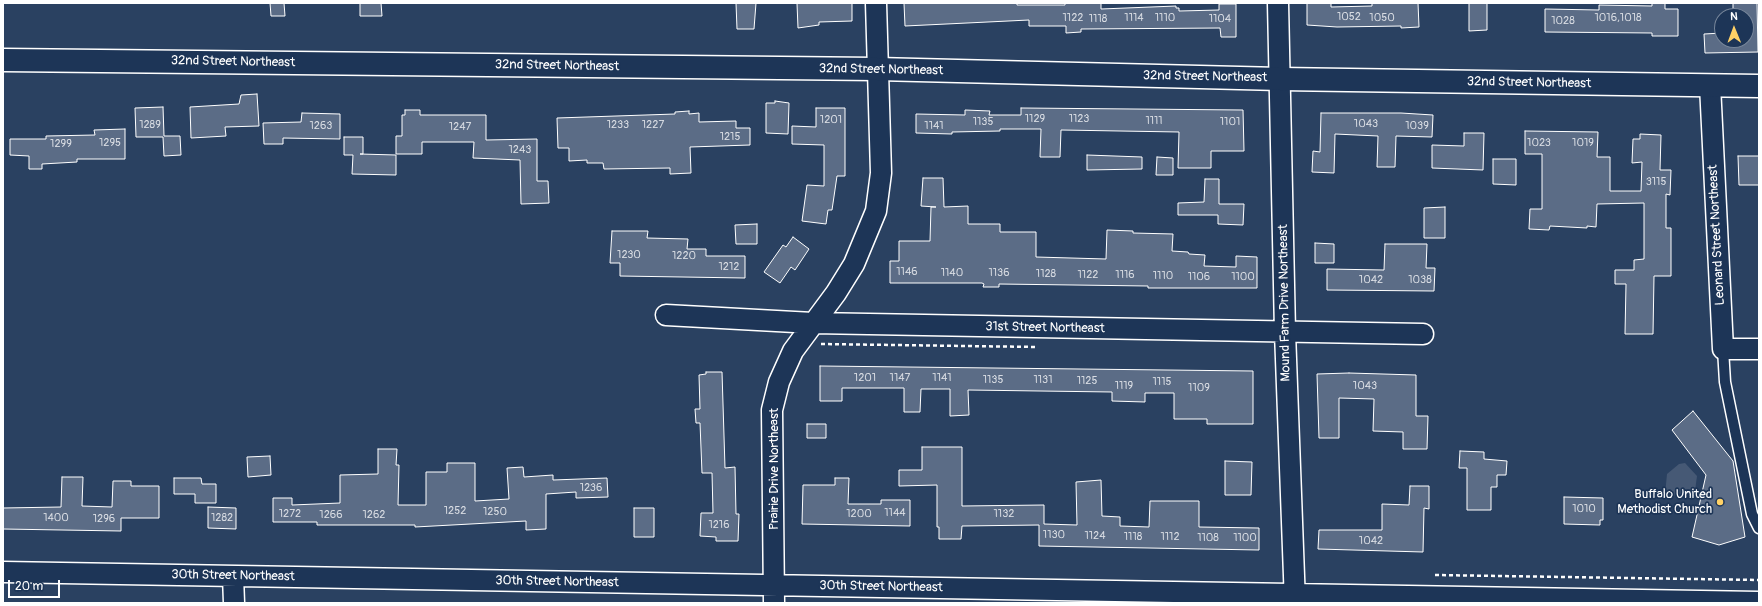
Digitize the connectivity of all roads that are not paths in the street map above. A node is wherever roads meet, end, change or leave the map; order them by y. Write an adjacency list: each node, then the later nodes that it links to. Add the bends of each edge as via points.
1 (876, 3): 4 (street, Prairie Drive Northeast)
2 (1278, 3): 5 (street, Mound Farm Drive Northeast)
3 (3, 60): 4 (main road, 32nd Street Northeast)
4 (877, 69): 5 (main road, 32nd Street Northeast); 9 (street, Prairie Drive Northeast, via 881,172 876,211 854,264 836,294)
5 (1280, 79): 6 (main road, 32nd Street Northeast); 10 (street, Mound Farm Drive Northeast)
6 (1710, 85): 7 (main road, 32nd Street Northeast); 12 (street, Leonard Street Northeast)
7 (1759, 86)
8 (666, 315): 9 (street, 31st Street Northeast)
9 (813, 323): 10 (street, 31st Street Northeast); 17 (street, Prairie Drive Northeast, via 793,351 779,382 772,410)
10 (1285, 332): 11 (street, 31st Street Northeast); 18 (street, Mound Farm Drive Northeast)
11 (1423, 334)
12 (1723, 349): 13 (street); 14 (lane, via 1725,382 1752,514)
13 (1759, 349)
14 (1759, 528)
15 (3, 572): 16 (street, 30th Street Northeast)
16 (233, 576): 17 (street, 30th Street Northeast); 20 (street)
17 (775, 594): 18 (street, 30th Street Northeast)
18 (1294, 599): 19 (street, 30th Street Northeast)
19 (1759, 602)
20 (234, 603)

